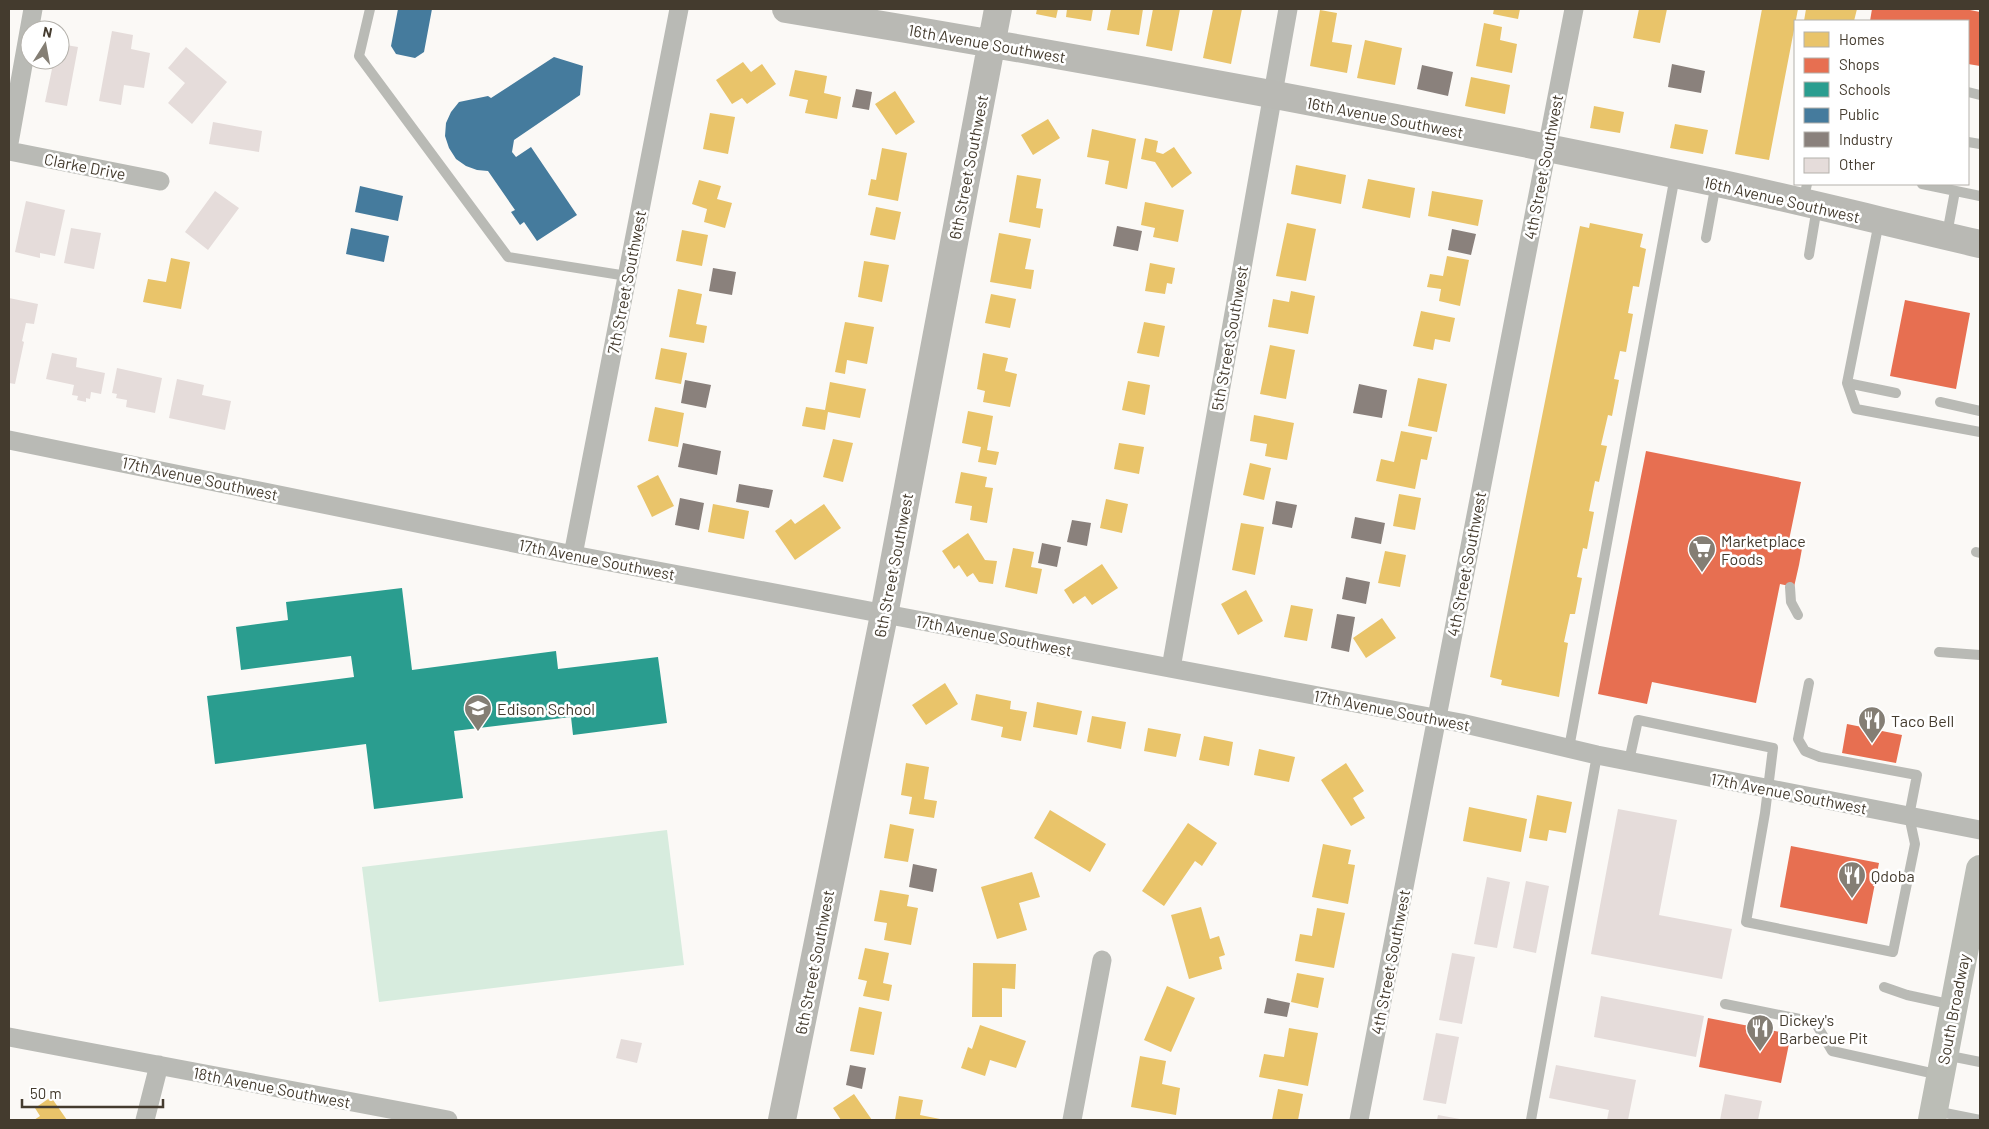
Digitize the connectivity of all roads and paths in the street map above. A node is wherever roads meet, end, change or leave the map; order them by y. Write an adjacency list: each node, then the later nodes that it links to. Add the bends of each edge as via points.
1 (33, 9): 11 (street)
2 (370, 9): 26 (lane, via 359,56 508,257)
3 (679, 9): 26 (street, 7th Street Southwest)
4 (786, 9): 8 (street, 16th Avenue Southwest)
5 (998, 9): 9 (street, 6th Street Southwest)
6 (1288, 9): 10 (street, 5th Street Southwest)
7 (1574, 9): 12 (street, 4th Street Southwest)
8 (841, 13): 9 (street, 16th Avenue Southwest)
9 (992, 42): 10 (street, 16th Avenue Southwest); 35 (street, 6th Street Southwest)
10 (1272, 95): 12 (street, 16th Avenue Southwest); 39 (street, 5th Street Southwest)
11 (9, 143)
12 (1547, 149): 14 (street, 16th Avenue Southwest); 41 (street, 4th Street Southwest)
13 (9, 152): 15 (street, Clarke Drive)
14 (1675, 175): 16 (street, 16th Avenue Southwest); 42 (lane)
15 (160, 181)
16 (1716, 183): 20 (street, 16th Avenue Southwest); 23 (lane)
17 (1927, 185): 18 (lane)
18 (1955, 191): 19 (lane); 22 (lane)
19 (1980, 196)
20 (1809, 198): 21 (street, 16th Avenue Southwest); 25 (lane)
21 (1879, 221): 22 (street, 16th Avenue Southwest); 27 (lane)
22 (1947, 236): 24 (street, 16th Avenue Southwest)
23 (1706, 238)
24 (1980, 244)
25 (1810, 255)
26 (627, 276): 33 (street, 7th Street Southwest)
27 (1848, 383): 28 (lane); 31 (lane, via 1856,409)
28 (1896, 393)
29 (1957, 406): 29 (lane, via 1940,402); 30 (lane)
30 (1980, 410)
31 (1980, 432)
32 (9, 440): 33 (street, 17th Avenue Southwest)
33 (573, 555): 35 (street, 17th Avenue Southwest)
34 (1790, 587): 36 (lane, via 1791,602)
35 (884, 615): 39 (street, 17th Avenue Southwest); 60 (street, 6th Street Southwest)
36 (1798, 615)
37 (1939, 652): 38 (lane)
38 (1980, 655)
39 (1171, 668): 41 (street, 17th Avenue Southwest)
40 (1809, 683): 46 (lane, via 1798,739 1805,751 1820,757 1917,776)
41 (1436, 718): 42 (street, 17th Avenue Southwest); 62 (street, 4th Street Southwest)
42 (1568, 748): 43 (street, 17th Avenue Southwest)
43 (1597, 755): 44 (street, 17th Avenue Southwest); 63 (lane)
44 (1629, 761): 45 (street, 17th Avenue Southwest); 45 (lane, via 1638,720 1648,722 1773,748)
45 (1768, 789): 46 (street, 17th Avenue Southwest); 46 (lane, via 1746,922 1893,952 1915,844)
46 (1909, 816): 47 (street, 17th Avenue Southwest)
47 (1980, 830)
48 (1980, 869): 52 (main road, South Broadway)
49 (1102, 960): 61 (street)
50 (1884, 987): 52 (lane)
51 (1725, 1004): 56 (lane, via 1815,1022 1832,1051)
52 (1954, 1005): 56 (main road, South Broadway)
53 (9, 1036): 55 (street, 18th Avenue Southwest)
54 (1980, 1062): 56 (lane)
55 (158, 1065): 58 (street); 59 (street, 18th Avenue Southwest)
56 (1942, 1065): 57 (main road, South Broadway)
57 (1933, 1115): 64 (lane)
58 (145, 1120)
59 (448, 1120)
60 (782, 1120)
61 (1072, 1120)
62 (1359, 1120)
63 (1531, 1120)
64 (1980, 1120)

